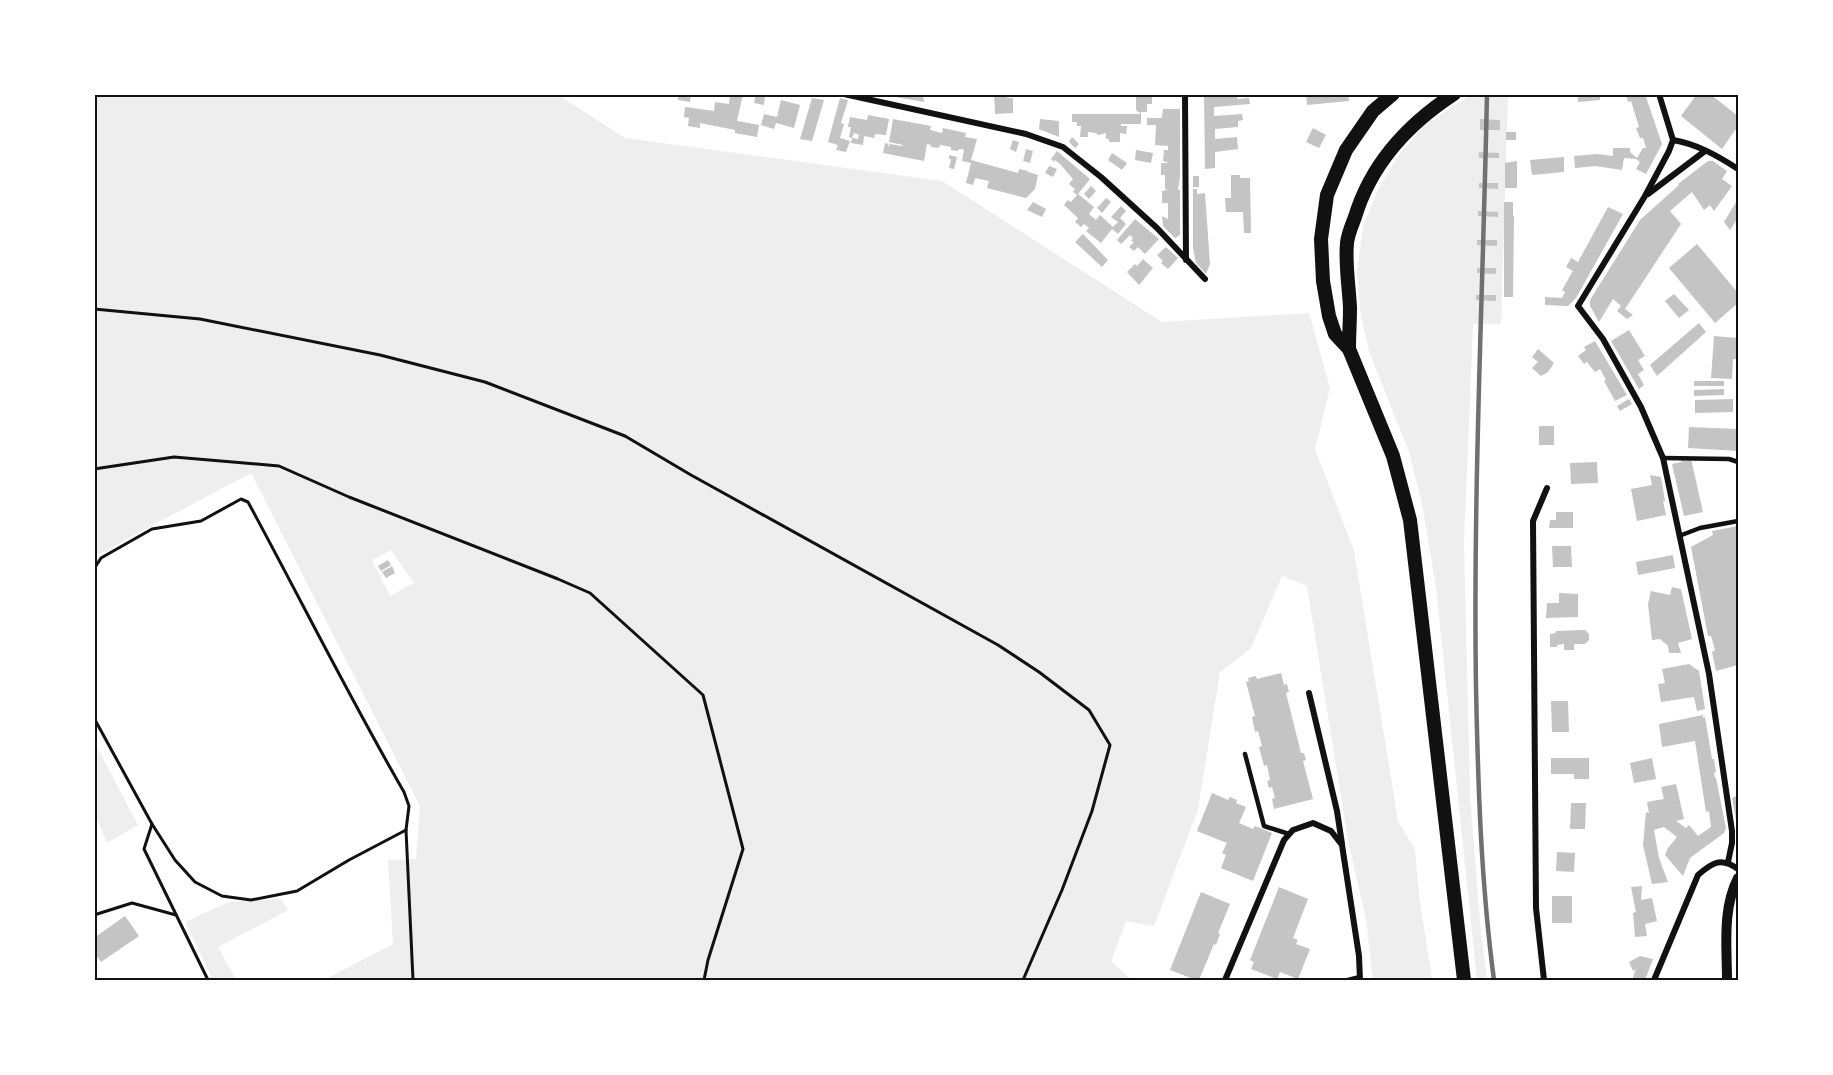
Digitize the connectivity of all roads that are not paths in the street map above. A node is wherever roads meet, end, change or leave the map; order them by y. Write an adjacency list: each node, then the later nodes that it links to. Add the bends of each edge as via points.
1 (844, 94): 10 (street, via 1026,134 1063,147 1157,228)
2 (1185, 94): 10 (street)
3 (1394, 94): 12 (main road, via 1373,111 1346,150 1327,195 1321,238 1323,281 1335,334)
4 (1454, 94): 12 (main road, via 1432,108 1386,155 1358,207 1347,242)
5 (1659, 94): 6 (street)
6 (1673, 140): 7 (street); 9 (street)
7 (1705, 150): 8 (street); 9 (street)
8 (1738, 169)
9 (1645, 196): 13 (street, via 1578,306 1603,339 1641,407)
10 (1186, 261): 11 (street)
11 (1204, 279)
12 (1349, 349): 28 (main road, via 1393,456 1410,520)
13 (1663, 458): 14 (lane); 17 (street)
14 (1738, 462)
15 (1547, 488): 29 (street, via 1533,521 1536,908)
16 (1738, 521): 17 (lane)
17 (1679, 536): 22 (street, via 1708,674 1731,831)
18 (1309, 693): 21 (street)
19 (1245, 754): 20 (lane, via 1264,826)
20 (1289, 834): 21 (street, via 1300,826 1313,824 1331,831); 26 (street)
21 (1342, 844): 25 (street)
22 (1728, 862): 23 (street); 30 (street, via 1716,862 1698,875)
23 (1738, 869)
24 (1738, 878): 31 (street, via 1728,912)
25 (1360, 979): 27 (lane)
26 (1225, 981)
27 (1348, 981)
28 (1464, 981)
29 (1544, 981)
30 (1654, 981)
31 (1727, 981)

